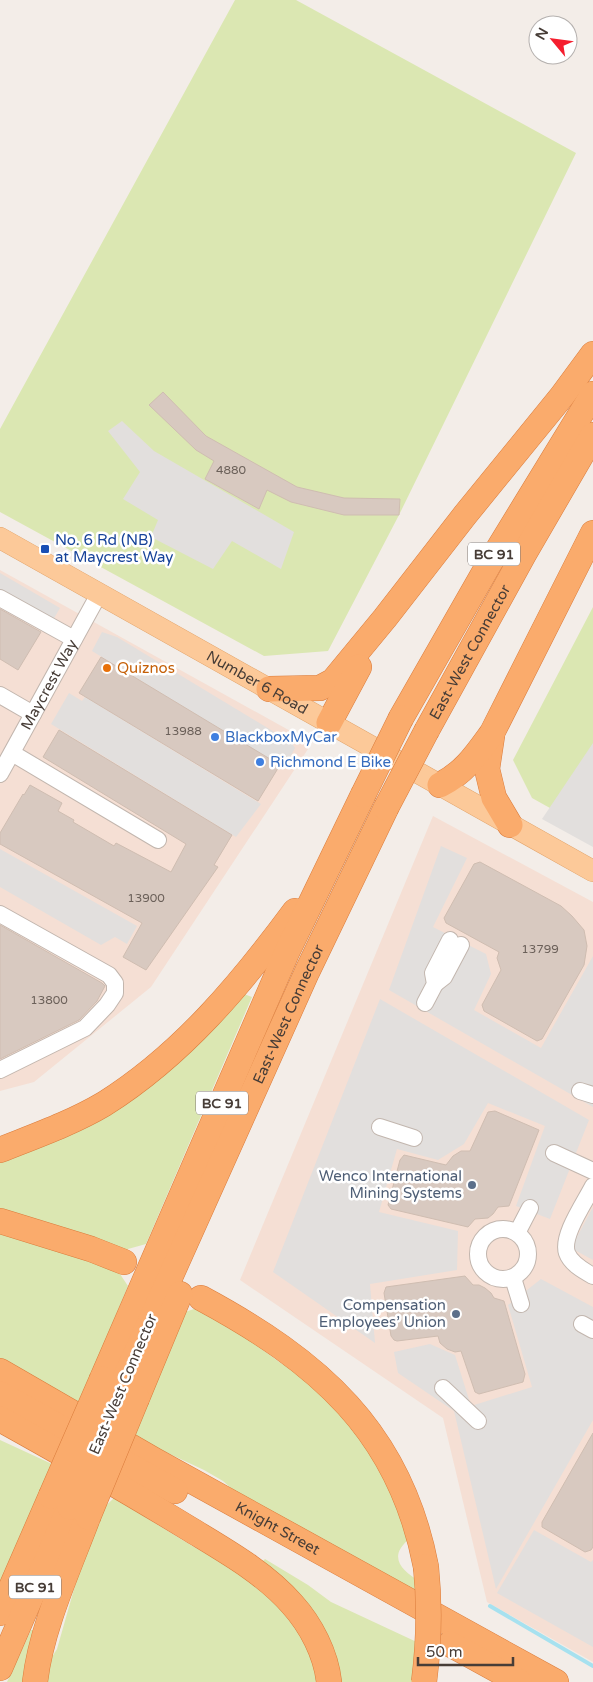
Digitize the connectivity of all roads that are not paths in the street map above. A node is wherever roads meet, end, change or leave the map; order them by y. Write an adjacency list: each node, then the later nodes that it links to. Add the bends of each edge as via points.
1 (593, 354): 8 (highway)
2 (593, 394): 19 (highway, East-West Connector / BC 91, bridge, via 489,564 401,718)
3 (593, 435): 42 (highway, East-West Connector / BC 91, bridge, via 426,730 386,808 307,972 269,1084)
4 (593, 533): 14 (highway)
5 (0, 538): 6 (main road, Number 6 Road)
6 (100, 594): 9 (street, Maycrest Way); 10 (main road, Number 6 Road)
7 (0, 598): 9 (street)
8 (385, 618): 10 (highway, via 333,681 320,688); 13 (highway)
9 (74, 639): 12 (street, Maycrest Way)
10 (269, 689): 13 (main road, Number 6 Road)
11 (0, 695): 12 (street)
12 (33, 714): 15 (street, Maycrest Way)
13 (329, 723): 17 (main road, Number 6 Road)
14 (492, 734): 17 (highway, via 472,761 455,777); 18 (highway, via 487,769 494,798)
15 (12, 753): 16 (street, Maycrest Way); 20 (street)
16 (0, 774)
17 (440, 785): 18 (main road, Number 6 Road)
18 (510, 825): 21 (main road, Number 6 Road)
19 (346, 828): 28 (highway, via 304,899 262,956 208,1018 158,1065 103,1104); 42 (highway, East-West Connector / BC 91, via 287,952)
20 (158, 840)
21 (593, 871)
22 (0, 914): 25 (street, via 109,975 115,983 115,993 85,1028)
23 (456, 942): 24 (street, via 433,973 435,984)
24 (425, 1003)
25 (0, 1070)
26 (380, 1126): 27 (street)
27 (414, 1138)
28 (0, 1150)
29 (554, 1153): 30 (street)
30 (593, 1171)
31 (593, 1186): 36 (street, via 566,1236 567,1253 579,1268)
32 (530, 1208): 34 (street)
33 (0, 1221): 35 (highway)
34 (516, 1233): 37 (street, via 527,1245 528,1260 519,1274); 37 (street, via 509,1229 492,1231 485,1236 478,1252 478,1261 488,1275 496,1279)
35 (124, 1262)
36 (593, 1276)
37 (512, 1278): 39 (street)
38 (201, 1298): 51 (highway, bridge, via 239,1319 320,1377 365,1425 384,1453 418,1530 426,1567 429,1601)
39 (521, 1304)
40 (0, 1371): 53 (highway, Knight Street)
41 (443, 1388): 45 (street)
42 (120, 1389): 46 (highway, bridge); 46 (highway, East-West Connector / BC 91, bridge)
43 (0, 1394): 52 (highway, Knight Street)
44 (0, 1419): 50 (highway, via 156,1508 264,1578 292,1604 313,1633)
45 (478, 1420)
46 (70, 1506): 47 (highway, East-West Connector / BC 91); 48 (highway, East-West Connector / BC 91); 49 (highway, via 51,1618)
47 (0, 1613)
48 (0, 1668)
49 (35, 1682)
50 (329, 1682)
51 (424, 1682)
52 (519, 1682)
53 (556, 1682)

